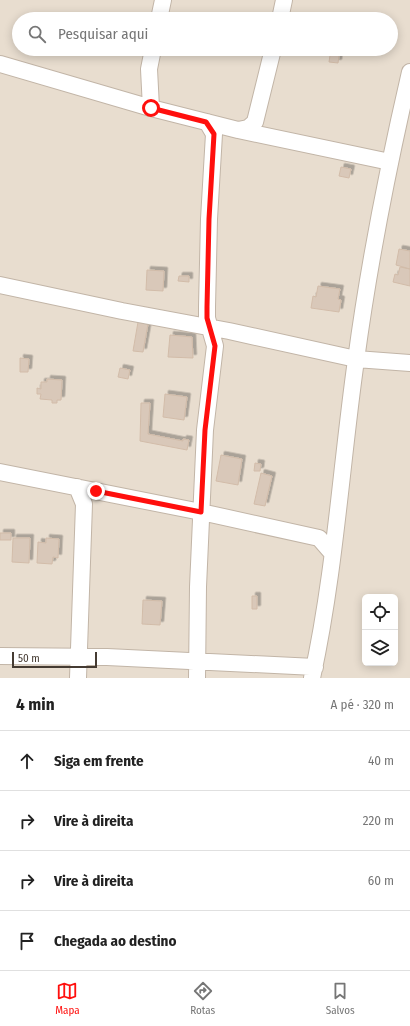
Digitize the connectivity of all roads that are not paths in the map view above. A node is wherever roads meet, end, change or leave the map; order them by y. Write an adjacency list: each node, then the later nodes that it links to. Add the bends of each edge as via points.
1 (163, 0): 3 (street)
2 (284, 0): 4 (street)
3 (160, 12)
4 (281, 12)
5 (152, 56): 9 (street, via 149,69)
6 (271, 56): 10 (street, via 255,122 248,128)
7 (0, 64): 9 (street)
8 (410, 72): 11 (street)
9 (151, 108): 10 (street)
10 (220, 128): 11 (street); 13 (street, via 209,219 207,307)
11 (390, 162): 16 (street)
12 (0, 285): 13 (street)
13 (210, 328): 14 (street); 15 (street)
14 (229, 331): 15 (street); 16 (street)
15 (215, 346): 22 (street, via 205,430)
16 (356, 359): 17 (street); 23 (street)
17 (410, 363)
18 (0, 472): 19 (street)
19 (77, 487): 20 (street); 21 (street)
20 (96, 491): 21 (street); 22 (street)
21 (84, 504): 27 (street)
22 (201, 512): 24 (street); 28 (street)
23 (335, 525): 24 (street); 25 (street)
24 (319, 538): 25 (street)
25 (332, 553): 29 (street, via 325,618)
26 (0, 656): 27 (street)
27 (78, 658): 28 (street); 30 (street)
28 (197, 660): 29 (street); 31 (street)
29 (313, 673)
30 (78, 678)
31 (197, 678)

